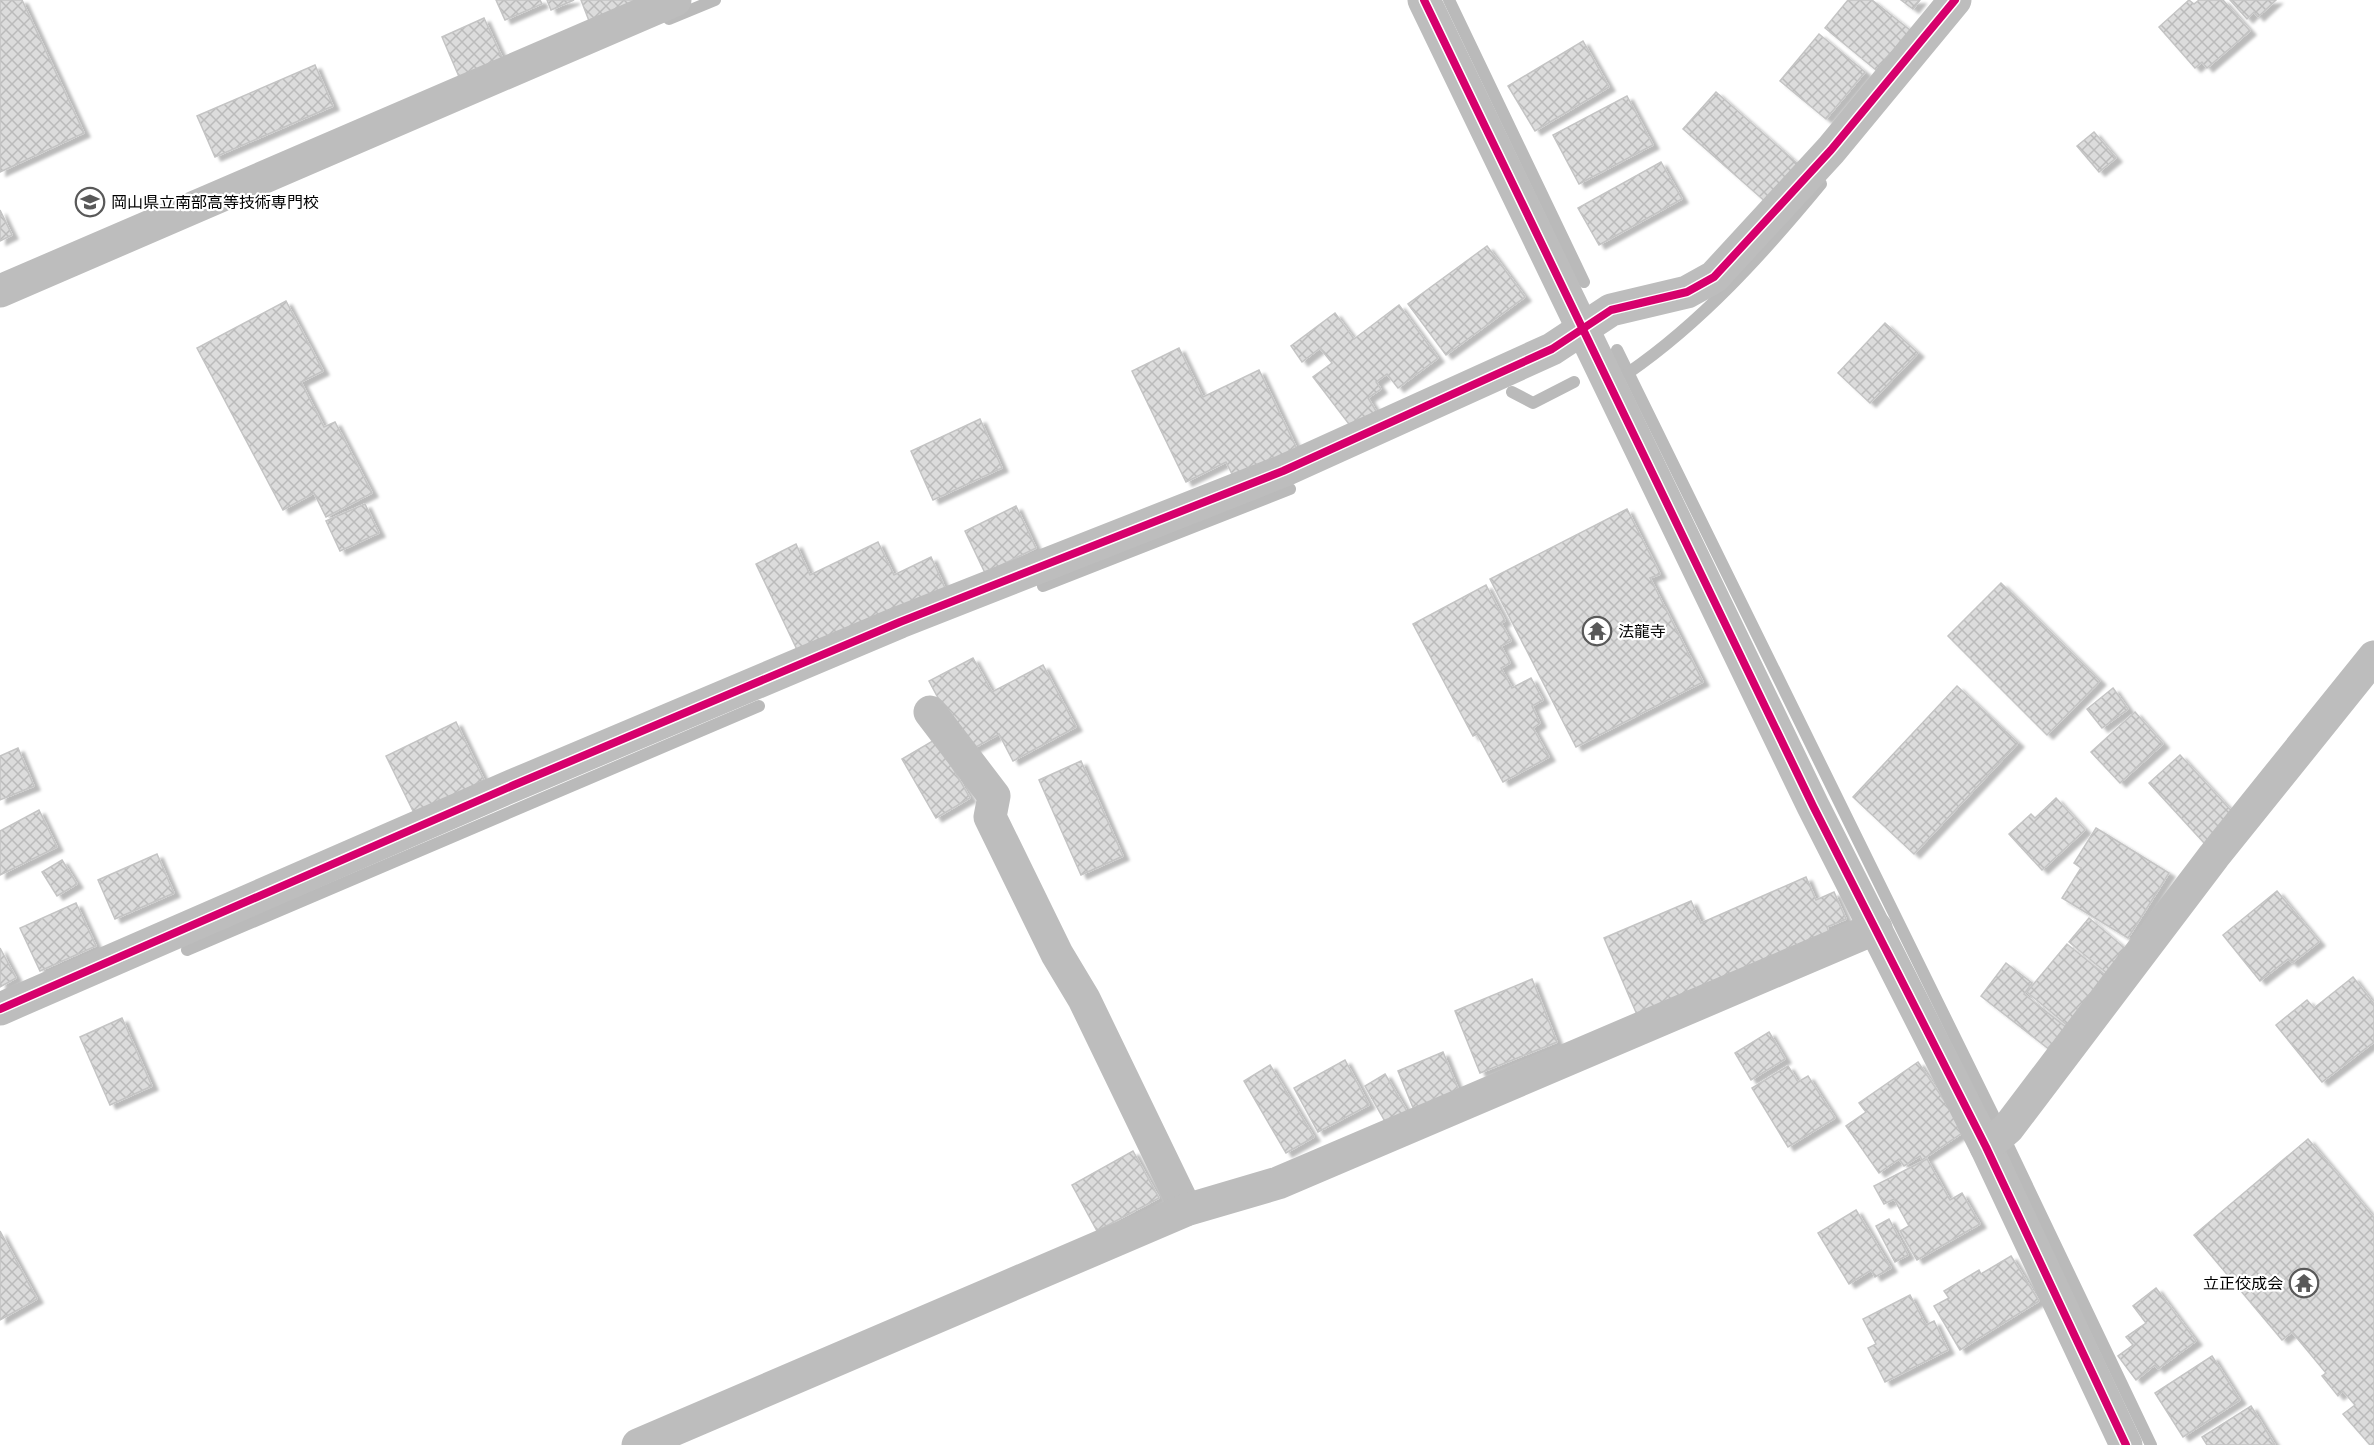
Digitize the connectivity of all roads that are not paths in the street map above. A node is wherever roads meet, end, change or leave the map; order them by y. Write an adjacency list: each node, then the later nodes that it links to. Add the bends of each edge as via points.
1 (675, 0): 4 (street)
2 (1424, 0): 5 (street)
3 (1955, 0): 5 (street, via 1831,150 1714,277 1687,292 1611,310)
4 (0, 291)
5 (1583, 327): 8 (street, via 1813,806); 9 (street, via 1552,349 1283,471 878,632 514,785)
6 (2374, 657): 10 (street, via 2214,856)
7 (930, 712): 11 (street, via 994,796 990,817)
8 (1876, 928): 10 (street); 11 (street, via 1278,1183)
9 (0, 1009)
10 (1996, 1139): 13 (street)
11 (1186, 1210): 12 (street)
12 (638, 1445)
13 (2126, 1445)

